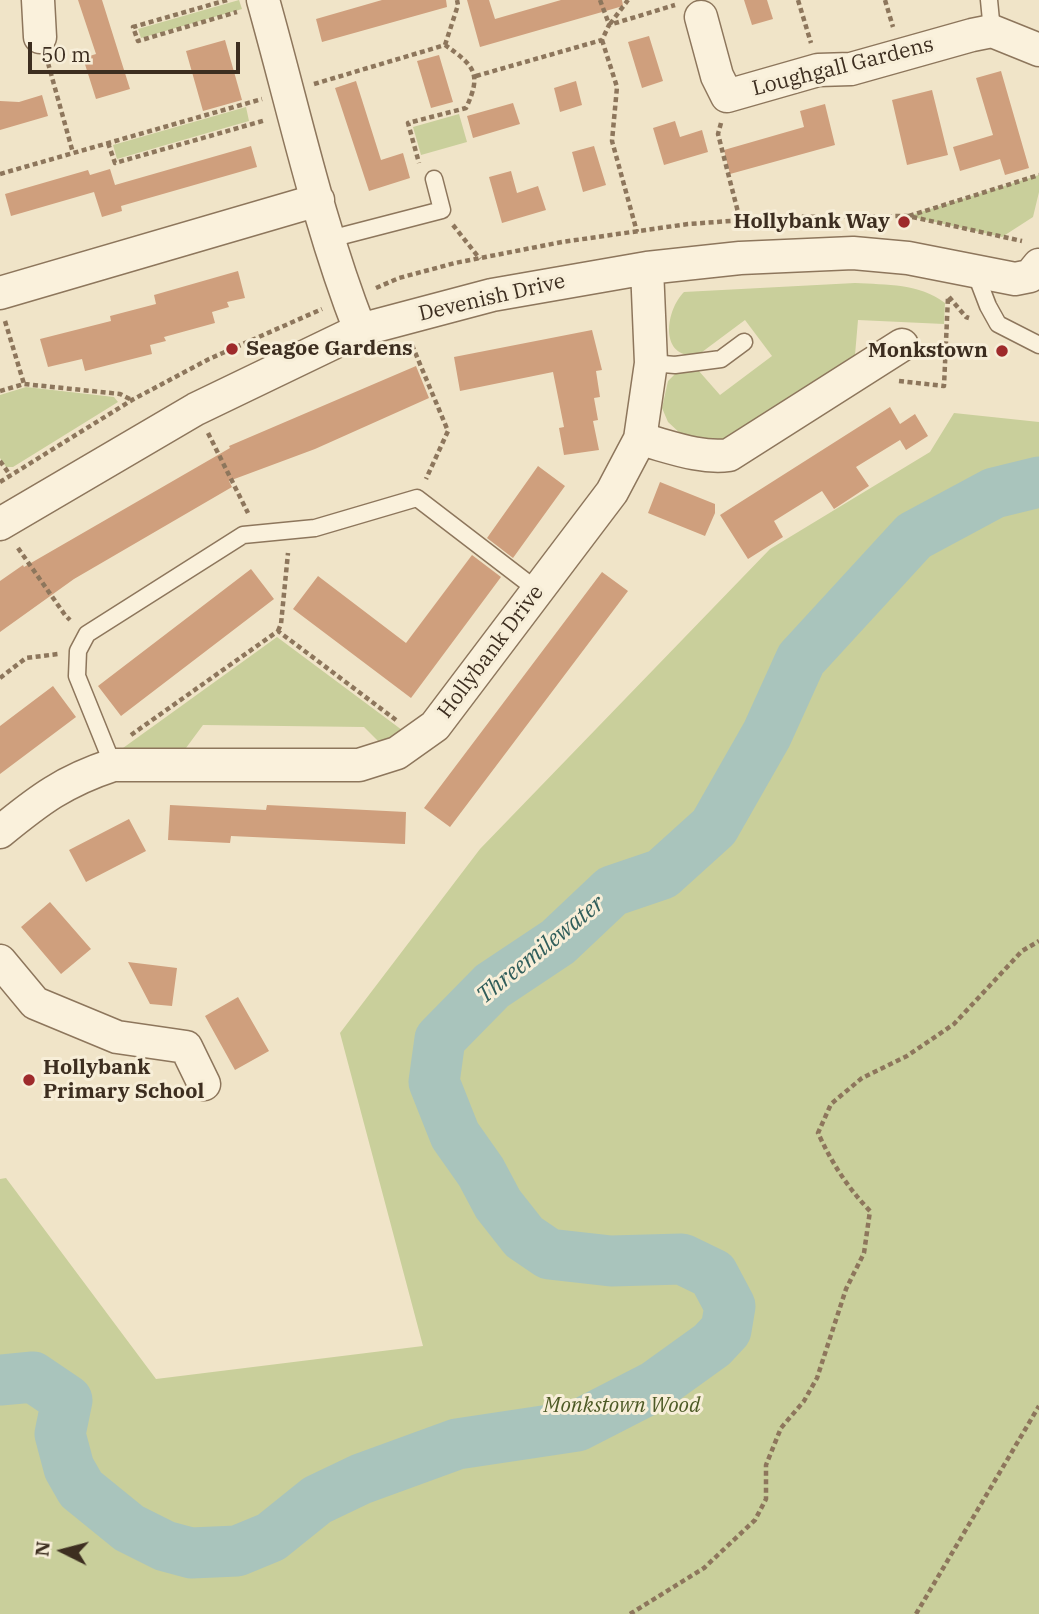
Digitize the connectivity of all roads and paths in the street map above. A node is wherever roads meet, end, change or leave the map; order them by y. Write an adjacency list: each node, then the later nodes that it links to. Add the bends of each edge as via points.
1 (38, 0): 12 (street)
2 (228, 0): 8 (path, via 133,27 138,41)
3 (457, 0): 14 (path)
4 (600, 0): 10 (path)
5 (628, 0): 10 (path)
6 (798, 0): 16 (path)
7 (989, 0): 11 (lane)
8 (264, 2): 19 (street)
9 (701, 17): 10 (path, via 675,5); 18 (street, Loughgall Gardens)
10 (609, 25): 13 (path)
11 (992, 31): 15 (street); 16 (street, Loughgall Gardens, via 851,69)
12 (40, 37): 21 (path)
13 (602, 40): 17 (path); 29 (path, via 617,86 612,141)
14 (445, 45): 17 (path, via 465,59); 19 (path)
15 (1039, 50)
16 (818, 70): 18 (street, Loughgall Gardens)
17 (476, 76): 24 (path, via 466,108 408,123 420,168)
18 (727, 96): 28 (path, via 718,134)
19 (291, 102): 20 (path); 20 (path, via 115,163); 25 (street)
20 (108, 143): 21 (path)
21 (73, 153): 22 (path)
22 (0, 174)
23 (1039, 175): 27 (path)
24 (434, 179): 26 (lane)
25 (318, 200): 30 (street); 37 (street)
26 (442, 210): 30 (lane); 31 (path)
27 (908, 216)
28 (740, 220)
29 (637, 232)
30 (330, 239): 40 (street)
31 (480, 259)
32 (647, 268): 33 (street, Devenish Drive, via 853,253 908,258); 38 (street, Devenish Drive, via 492,295); 44 (street, Hollybank Drive)
33 (975, 272): 34 (street, Devenish Drive, via 1015,279); 39 (lane)
34 (1036, 274)
35 (937, 292): 36 (path)
36 (948, 296): 39 (path, via 966,317); 45 (path, via 944,386)
37 (2, 304): 46 (path)
38 (401, 319): 40 (street, Devenish Drive); 53 (path, via 448,431)
39 (998, 324): 43 (lane)
40 (360, 330): 49 (street, Devenish Drive)
41 (744, 342): 44 (lane, via 721,359)
42 (902, 345): 50 (street, via 729,455 696,454)
43 (1039, 345)
44 (651, 363): 50 (street, Hollybank Drive)
45 (887, 380)
46 (24, 384): 47 (path); 48 (path, via 120,394)
47 (0, 391)
48 (132, 400)
49 (196, 409): 54 (street, Devenish Drive); 56 (path)
50 (640, 439): 57 (street, Hollybank Drive, via 612,492)
51 (0, 461): 52 (path)
52 (10, 475)
53 (417, 498): 55 (lane); 57 (lane)
54 (0, 524): 59 (path, via 65,615)
55 (290, 532): 56 (lane); 58 (path)
56 (256, 533): 59 (lane, via 243,535)
57 (537, 590): 62 (street, Hollybank Drive, via 435,726)
58 (278, 631): 62 (path); 63 (path)
59 (87, 634): 60 (lane)
60 (78, 651): 61 (path, via 26,658); 63 (lane, via 77,676)
61 (0, 678)
62 (419, 738): 63 (street, Hollybank Drive, via 397,753 359,765)
63 (111, 758): 64 (street, Hollybank Drive, via 45,795)
64 (0, 832)
65 (1039, 940): 69 (path, via 1022,951 954,1024 907,1056 862,1078 831,1104 818,1133 833,1165 870,1211 864,1253 846,1289 817,1378 781,1428 766,1465 766,1499 755,1520 704,1568)
66 (0, 961): 67 (street, via 35,1003 117,1037 186,1047)
67 (204, 1084)
68 (1039, 1406): 70 (path)
69 (630, 1614)
70 (916, 1614)

